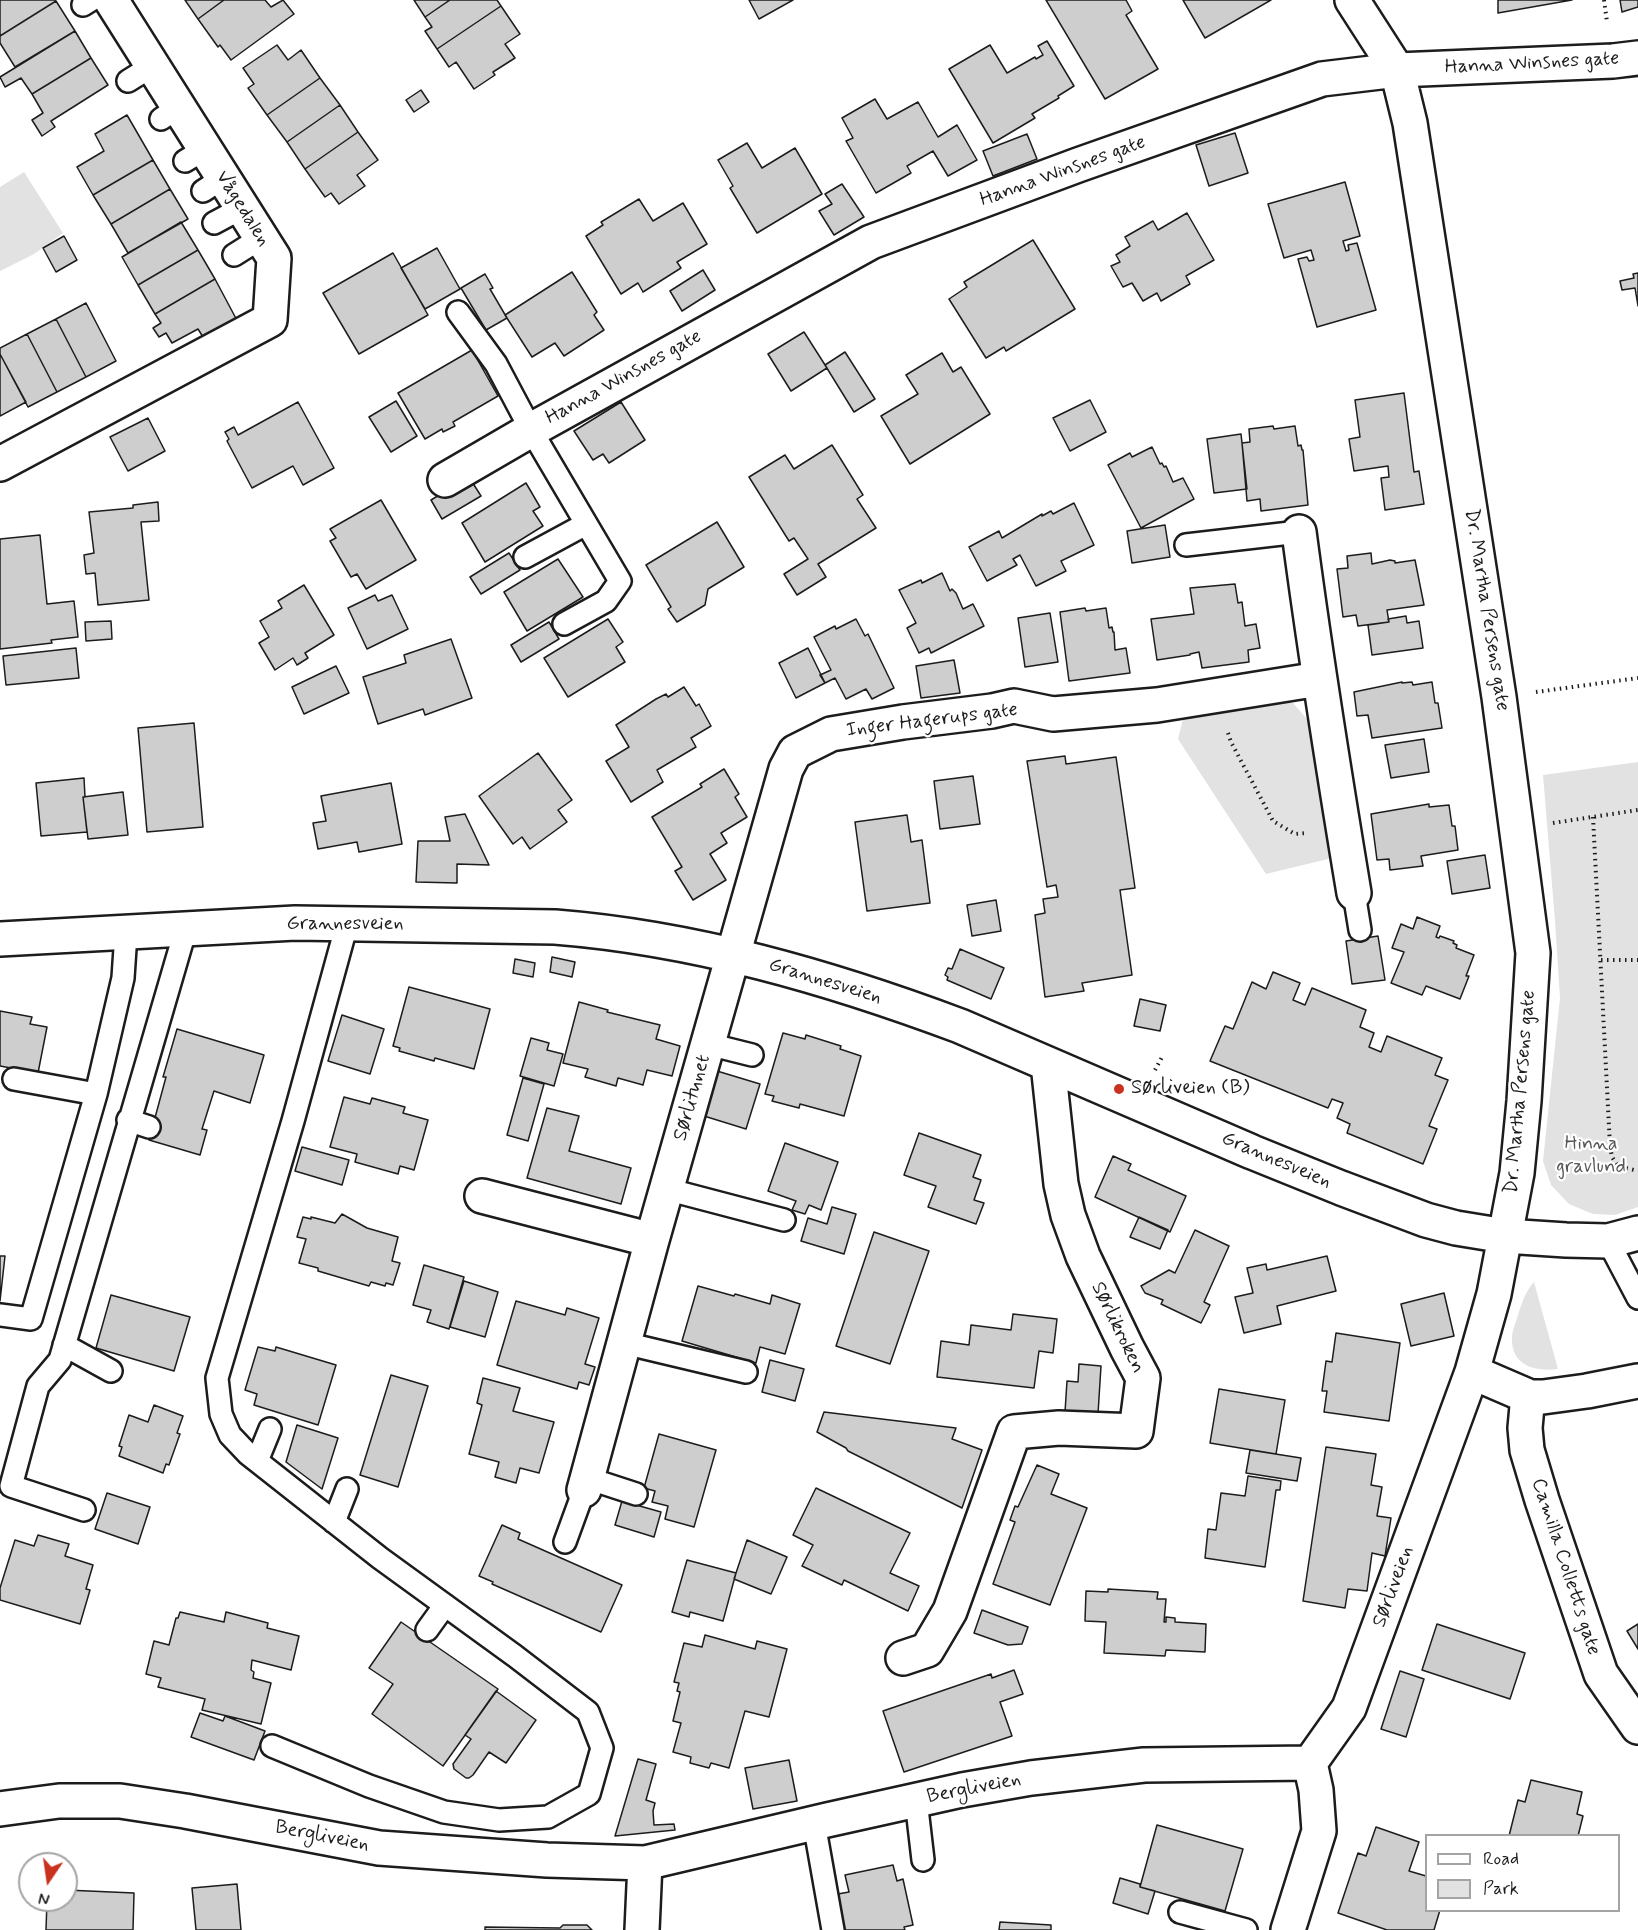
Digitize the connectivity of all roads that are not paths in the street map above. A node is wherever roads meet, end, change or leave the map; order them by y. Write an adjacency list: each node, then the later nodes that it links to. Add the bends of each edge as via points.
1 (1352, 0): 4 (street, Dr. Martha Persens gate)
2 (103, 12): 5 (street, Vågedalen, via 213,185)
3 (1638, 58): 4 (street, Hanna Winsnes gate)
4 (1397, 70): 10 (street, Hanna Winsnes gate, via 1322,79 871,242); 36 (street, Dr. Martha Persens gate, via 1410,123 1499,697 1533,953 1517,1173)
5 (242, 207): 6 (lane); 9 (street, Vågedalen, via 248,247 274,258 270,320)
6 (214, 223)
7 (458, 312): 10 (lane, Hanna Winsnes gate, via 496,364)
8 (188, 347): 9 (lane, via 170,359)
9 (165, 376): 11 (street, Vågedalen)
10 (531, 430): 12 (street, Hanna Winsnes gate); 13 (lane)
11 (0, 464)
12 (444, 480)
13 (586, 524): 16 (lane); 17 (lane, via 620,581 606,601)
14 (1299, 531): 15 (lane); 18 (street)
15 (1186, 545)
16 (525, 557)
17 (564, 624)
18 (1319, 679): 19 (street); 25 (street, Inger Hagerups gate, via 1157,705 1053,714 1014,706 831,734 795,752 786,769)
19 (1354, 893): 22 (lane)
20 (347, 924): 21 (street, Grannesveien); 25 (street, Grannesveien, via 555,927 654,939); 49 (lane, via 217,1378 221,1414 230,1435)
21 (186, 928): 23 (street, Grannesveien); 31 (lane)
22 (1360, 930)
23 (126, 933): 24 (street, Grannesveien); 30 (lane, via 123,978)
24 (0, 939)
25 (734, 955): 26 (street, Sørlitunet); 28 (street, Grannesveien, via 919,1010)
26 (708, 1044): 27 (lane); 33 (street, Sørlitunet)
27 (752, 1055)
28 (1048, 1064): 36 (street, Grannesveien, via 1252,1152 1426,1220); 58 (street, Sørlikroken, via 1068,1215 1083,1256 1143,1378 1136,1431 1059,1428 1014,1432 950,1611 927,1650)
29 (14, 1079): 30 (lane)
30 (96, 1094): 40 (lane, via 32,1319)
31 (128, 1120): 32 (lane); 42 (lane)
32 (149, 1127)
33 (666, 1190): 35 (lane); 38 (street, Sørlitunet)
34 (482, 1196): 38 (street)
35 (784, 1220)
36 (1505, 1236): 37 (street, Grannesveien); 45 (street, Sørliveien)
37 (1623, 1237): 39 (lane, Grannesveien)
38 (652, 1240): 41 (street, Sørlitunet)
39 (1638, 1298)
40 (0, 1315)
41 (624, 1343): 44 (lane); 50 (street, Sørlitunet)
42 (64, 1346): 43 (lane); 53 (lane, via 60,1360 38,1386 11,1486)
43 (111, 1371)
44 (746, 1372)
45 (1472, 1372): 47 (street); 61 (street, Sørliveien, via 1349,1708)
46 (1638, 1381): 47 (street)
47 (1530, 1397): 59 (street, Camilla Colletts gate, via 1525,1428 1527,1450 1542,1500 1601,1674)
48 (270, 1429): 49 (lane)
49 (257, 1461): 54 (lane)
50 (585, 1484): 52 (lane); 55 (lane)
51 (347, 1489): 54 (lane)
52 (636, 1494)
53 (84, 1510)
54 (334, 1522): 56 (lane)
55 (565, 1542)
56 (445, 1605): 57 (lane); 60 (lane, via 588,1712 602,1748 589,1794 549,1817 499,1820 444,1812)
57 (427, 1630)
58 (903, 1658)
59 (1638, 1727)
60 (272, 1746)
61 (1310, 1763): 62 (street, Bergliveien, via 1144,1765 1031,1778); 71 (street, via 1319,1831)
62 (916, 1800): 64 (street, Bergliveien); 65 (lane)
63 (0, 1809): 66 (street, Bergliveien, via 59,1801 120,1801 379,1848)
64 (814, 1823): 66 (street, Bergliveien); 69 (lane)
65 (923, 1860)
66 (645, 1863): 68 (street)
67 (1180, 1912): 70 (lane)
68 (642, 1930)
69 (833, 1930)
70 (1246, 1930)
71 (1288, 1930)

